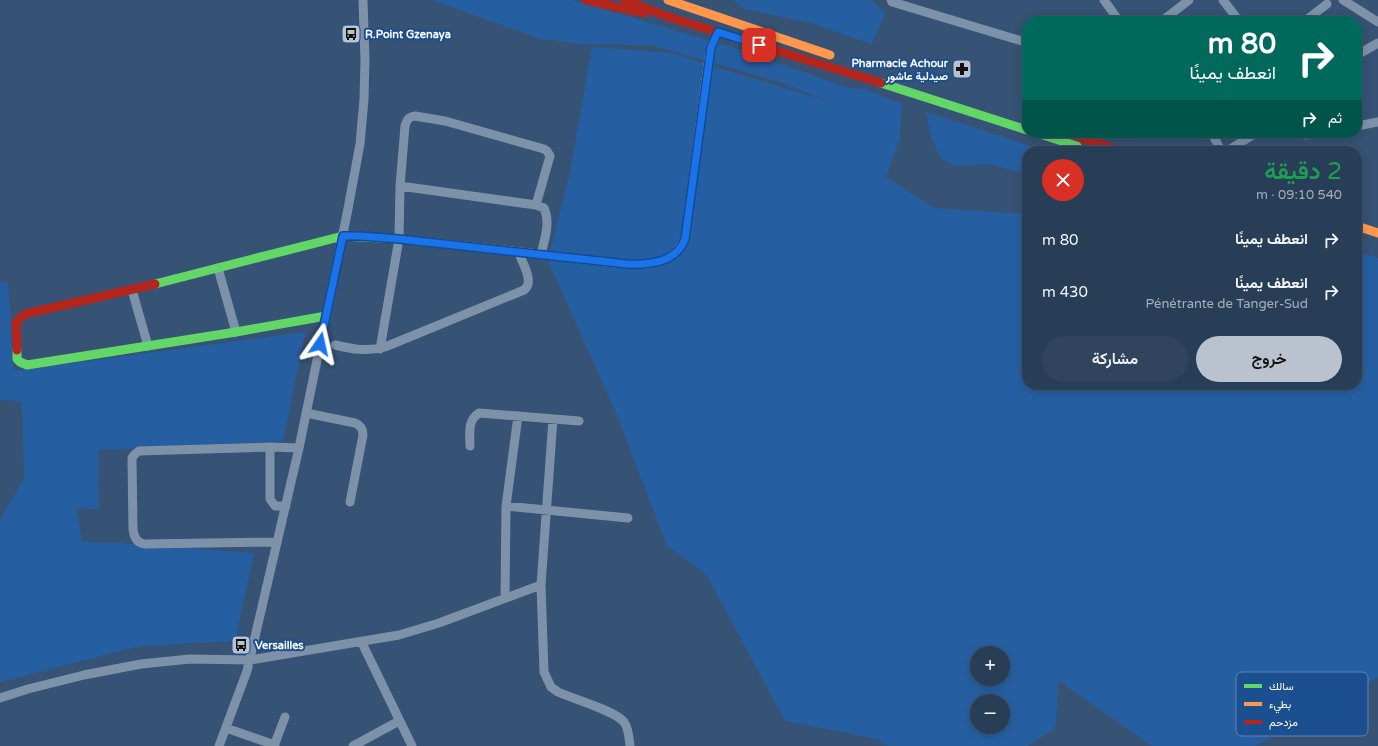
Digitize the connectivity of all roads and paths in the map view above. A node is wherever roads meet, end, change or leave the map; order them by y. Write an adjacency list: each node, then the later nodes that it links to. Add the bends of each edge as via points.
1 (363, 0): 37 (street, via 364,99 360,144)
2 (586, 0): 15 (main road)
3 (625, 0): 15 (main road)
4 (671, 0): 21 (main road)
5 (891, 0): 18 (street)
6 (1104, 0): 11 (street)
7 (1189, 0): 12 (street)
8 (1224, 0): 13 (street)
9 (1343, 0): 16 (street)
10 (1327, 4): 14 (street)
11 (1115, 16)
12 (1168, 16)
13 (1235, 16)
14 (1312, 16)
15 (669, 17): 17 (main road)
16 (1378, 22)
17 (718, 32): 26 (main road); 40 (main road, via 709,57 683,245 666,260 636,264)
18 (1022, 41)
19 (1378, 43): 20 (street)
20 (1362, 53)
21 (836, 57)
22 (998, 111): 23 (main road)
23 (1022, 118)
24 (1378, 122): 25 (street)
25 (1362, 125)
26 (1022, 128)
27 (1052, 138): 30 (main road)
28 (1081, 138): 31 (main road)
29 (1248, 138): 32 (street)
30 (1076, 146)
31 (1106, 146)
32 (1235, 146)
33 (400, 186): 34 (street); 34 (street, via 405,126 407,120 415,116 445,121 541,147 547,151 550,156); 38 (street)
34 (536, 205): 40 (street, via 544,208 548,223)
35 (1362, 228): 36 (main road)
36 (1378, 233)
37 (343, 236): 38 (main road); 41 (main road); 43 (street)
38 (399, 239): 39 (main road); 47 (street)
39 (519, 253): 40 (main road); 47 (street, via 529,279 526,288)
40 (541, 255)
41 (218, 268): 42 (main road); 44 (street)
42 (132, 290): 46 (street); 46 (main road, via 26,314 19,318 16,322 18,358 27,365)
43 (326, 316): 44 (main road); 48 (street)
44 (236, 332): 46 (main road)
45 (335, 345): 47 (street, via 360,350)
46 (148, 346)
47 (380, 349)
48 (306, 413): 54 (street); 55 (street, via 355,423 362,429)
49 (518, 416): 50 (street); 52 (street, via 478,414 473,417); 57 (street)
50 (553, 419): 51 (street); 58 (street)
51 (579, 420)
52 (470, 446)
53 (270, 447): 54 (street); 56 (street, via 270,499 275,506); 60 (street, via 139,451 132,458 133,529 136,540 144,544)
54 (299, 448): 56 (street)
55 (350, 502)
56 (286, 506): 60 (street)
57 (506, 506): 58 (street); 62 (street)
58 (546, 509): 59 (street); 61 (street)
59 (628, 518)
60 (277, 542): 64 (street)
61 (541, 585): 62 (street); 73 (street, via 544,672 551,687 613,714 623,721 628,730)
62 (505, 598): 63 (street, via 420,629)
63 (361, 641): 64 (street); 67 (street)
64 (250, 660): 65 (street, via 190,659 141,664 63,680); 68 (street)
65 (0, 698)
66 (285, 716): 69 (street)
67 (399, 722): 71 (street); 72 (street)
68 (226, 728): 69 (street); 70 (street)
69 (274, 745)
70 (219, 746)
71 (353, 746)
72 (412, 746)
73 (630, 746)

